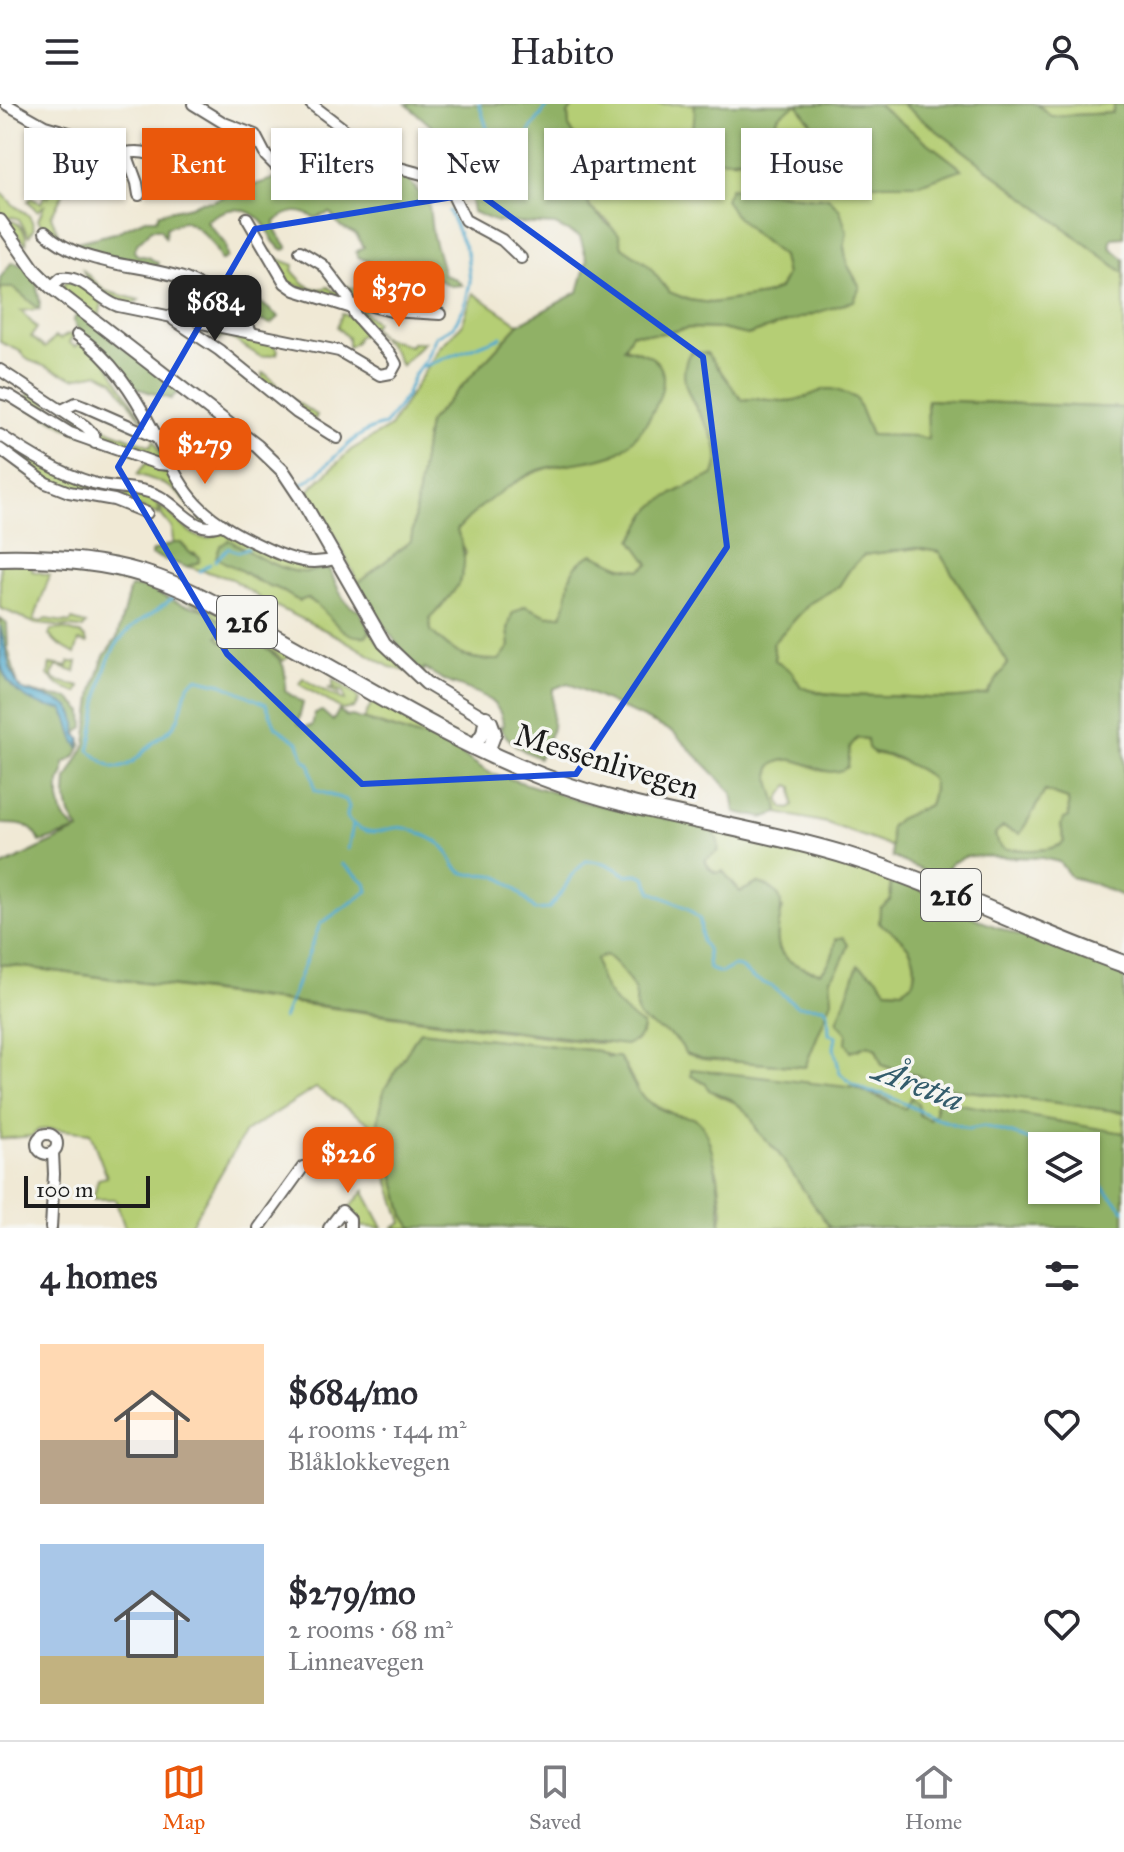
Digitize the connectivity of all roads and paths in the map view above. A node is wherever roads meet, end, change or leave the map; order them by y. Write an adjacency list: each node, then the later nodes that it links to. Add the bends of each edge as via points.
1 (6, 104): 4 (street)
2 (193, 104): 7 (street, via 255,135)
3 (311, 104): 13 (street, via 392,166 437,178 450,189 465,220 502,240)
4 (52, 128)
5 (142, 152): 6 (street)
6 (126, 153): 8 (street)
7 (271, 161)
8 (139, 195)
9 (247, 218): 15 (street, via 285,283)
10 (0, 221): 14 (street)
11 (45, 232): 18 (street, via 78,252 188,280 242,316)
12 (300, 251): 15 (street, via 323,265)
13 (521, 258)
14 (51, 287): 17 (street, via 61,278 74,278 111,303); 35 (street, via 272,459)
15 (352, 308): 16 (street, via 360,303); 18 (street, via 394,359 391,373 380,375 339,351)
16 (440, 314)
17 (170, 317): 18 (street); 26 (street)
18 (252, 333)
19 (77, 335): 25 (street, via 118,372)
20 (0, 370): 23 (street)
21 (0, 385): 22 (street)
22 (5, 394): 27 (street)
23 (64, 409): 25 (street, via 76,403); 27 (street, via 91,431)
24 (0, 435): 30 (street, via 64,472)
25 (157, 438): 29 (street)
26 (337, 438)
27 (95, 443): 29 (street)
28 (0, 449): 31 (street, via 46,483)
29 (170, 465): 33 (street, via 195,502)
30 (128, 488): 31 (street); 33 (street, via 155,493 200,526)
31 (114, 500): 32 (street)
32 (147, 513)
33 (222, 524): 35 (street, via 299,561)
34 (0, 558): 36 (main road, Messenlivegen / 216, via 86,562 171,584)
35 (335, 559): 36 (street, via 393,653 426,683 486,717 494,727)
36 (480, 751): 37 (main road, Messenlivegen / 216, via 595,794 871,863)
37 (1124, 964)
38 (53, 1152): 40 (street)
39 (303, 1167): 41 (street)
40 (51, 1228)
41 (259, 1228)
42 (329, 1228): 43 (street, via 342,1211)
43 (350, 1228)

